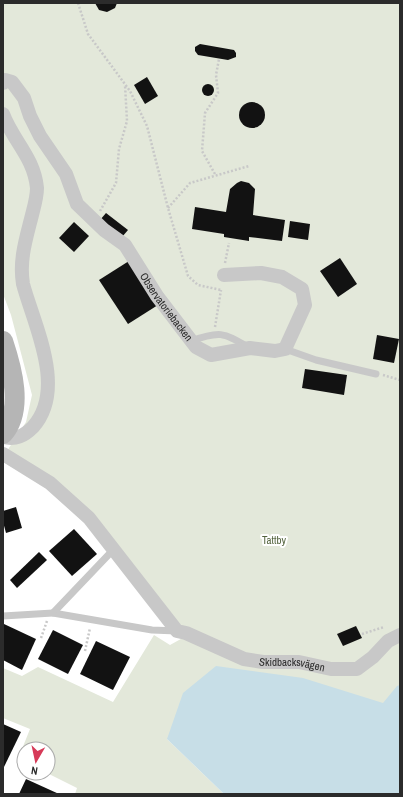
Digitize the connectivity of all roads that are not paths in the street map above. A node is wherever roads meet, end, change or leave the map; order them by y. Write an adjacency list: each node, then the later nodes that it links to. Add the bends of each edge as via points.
1 (3, 83): 5 (street, Observatoriebacken, via 5,80 12,82 24,98 40,136 66,174 77,204 125,245 157,296)
2 (3, 114): 9 (street, via 27,155 37,190 20,271 47,364 48,386 37,422 26,434 10,439)
3 (224, 275): 7 (street, via 261,273 282,277 302,289 305,305)
4 (3, 341): 9 (street, via 14,400 10,422)
5 (191, 341): 6 (lane, via 208,335 228,334); 6 (street, Observatoriebacken, via 196,347 211,355)
6 (250, 348): 7 (street, Observatoriebacken)
7 (285, 349): 8 (lane, via 316,360)
8 (376, 374)
9 (3, 436)
10 (3, 454): 11 (street, via 61,493 89,518)
11 (114, 549): 12 (lane); 14 (street)
12 (51, 613): 13 (lane, Skidbacksvägen); 14 (lane, Skidbacksvägen, via 152,630)
13 (3, 616)
14 (177, 631): 15 (street, Skidbacksvägen, via 244,659 299,662 331,669 357,669 388,641)
15 (400, 635)

